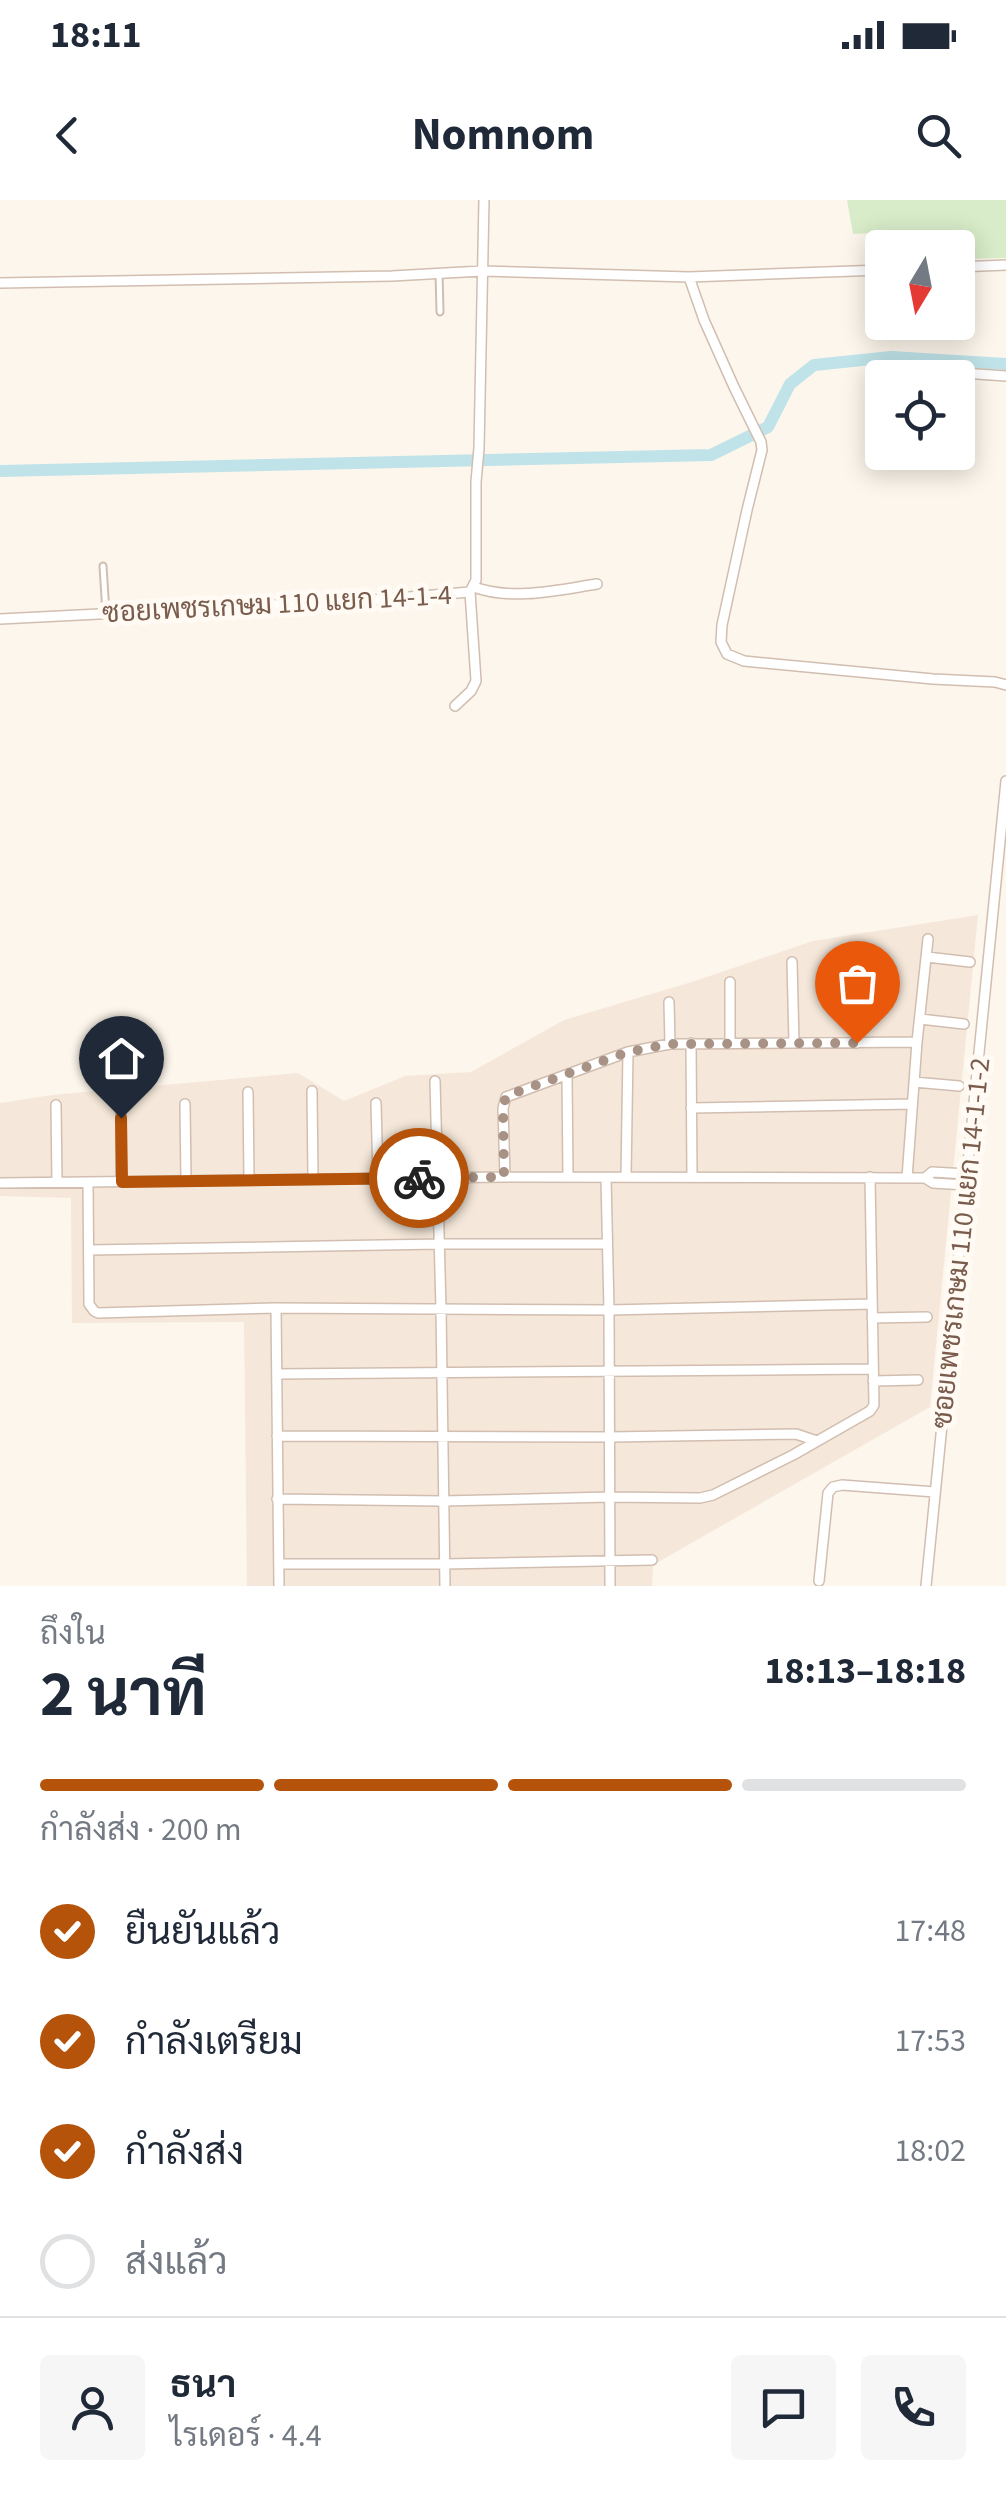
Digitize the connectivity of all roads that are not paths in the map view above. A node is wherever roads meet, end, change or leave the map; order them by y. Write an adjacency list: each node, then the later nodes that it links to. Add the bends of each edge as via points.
1 (484, 200): 4 (street, ซอยเพชรเกษม 110 แยก 14-1-4)
2 (1006, 265): 3 (street)
3 (975, 267)
4 (482, 270): 6 (street); 7 (street); 14 (street, ซอยเพชรเกษม 110 แยก 14-1-4)
5 (865, 271): 7 (street)
6 (438, 273): 8 (street); 9 (lane)
7 (688, 277): 17 (street, via 762,450 722,625 727,654 744,662)
8 (0, 283)
9 (440, 312)
10 (975, 374): 11 (street)
11 (1006, 376)
12 (103, 566): 15 (lane)
13 (597, 584): 14 (street, via 508,594)
14 (472, 589): 15 (street, ซอยเพชรเกษม 110 แยก 14-1-4); 18 (street, via 476,680)
15 (106, 614): 16 (street, ซอยเพชรเกษม 110 แยก 14-1-4)
16 (0, 619)
17 (1006, 684)
18 (455, 706)
19 (1006, 780): 59 (street, ซอยเพชรเกษม 110 แยก 14-1-1-2)
20 (928, 940): 22 (street)
21 (858, 950): 31 (street)
22 (927, 958): 24 (street); 27 (street)
23 (792, 962): 29 (street)
24 (970, 962)
25 (730, 982): 34 (street)
26 (669, 1002): 32 (street)
27 (920, 1019): 28 (street); 30 (street)
28 (964, 1024)
29 (794, 1042): 31 (street); 34 (street)
30 (917, 1042): 31 (street); 38 (street)
31 (857, 1043)
32 (670, 1044): 33 (street); 35 (street)
33 (691, 1044): 34 (street); 47 (street)
34 (730, 1044)
35 (628, 1052): 36 (street); 50 (street)
36 (566, 1075): 48 (street, via 506,1096); 49 (street)
37 (435, 1082): 53 (street)
38 (914, 1082): 40 (street); 45 (street)
39 (121, 1086): 63 (street)
40 (959, 1086)
41 (312, 1091): 57 (street)
42 (248, 1092): 58 (street)
43 (376, 1102): 52 (street)
44 (185, 1104): 60 (street)
45 (912, 1104): 47 (street); 56 (street)
46 (56, 1105): 61 (street)
47 (691, 1108): 51 (street)
48 (504, 1177): 49 (street); 53 (street)
49 (568, 1177): 54 (street)
50 (626, 1177): 51 (street); 54 (street)
51 (692, 1177): 55 (street)
52 (378, 1178): 53 (street); 57 (street)
53 (438, 1178): 65 (street)
54 (606, 1178): 66 (street)
55 (870, 1178): 56 (street); 68 (street)
56 (907, 1178): 59 (street)
57 (313, 1179): 58 (street)
58 (249, 1180): 60 (street)
59 (967, 1180): 83 (street, ซอยเพชรเกษม 110 แยก 14-1-1-2)
60 (186, 1181): 63 (street)
61 (57, 1182): 62 (street); 64 (street)
62 (88, 1182): 63 (street); 67 (street)
63 (122, 1182)
64 (0, 1183)
65 (439, 1244): 66 (street); 67 (street); 70 (street)
66 (608, 1244): 71 (street)
67 (89, 1250): 69 (street, via 89,1304 98,1313)
68 (871, 1304): 71 (street); 73 (street)
69 (276, 1308): 70 (street); 75 (street)
70 (442, 1310): 71 (street); 74 (street)
71 (609, 1310): 76 (street)
72 (927, 1317): 73 (street)
73 (872, 1318): 77 (street)
74 (442, 1373): 75 (street); 76 (street); 81 (street)
75 (277, 1374): 79 (street)
76 (608, 1374): 77 (street); 80 (street)
77 (873, 1375): 78 (street); 82 (street, via 870,1412)
78 (918, 1380)
79 (277, 1436): 81 (street); 85 (street)
80 (610, 1437): 81 (street); 82 (street, via 796,1434); 84 (street)
81 (443, 1438): 86 (street)
82 (818, 1441): 84 (street, via 708,1497)
83 (935, 1492): 91 (street, via 833,1487); 95 (street, ซอยเพชรเกษม 110 แยก 14-1-1-2)
84 (609, 1497): 86 (street); 88 (street)
85 (277, 1499): 86 (street); 89 (street)
86 (443, 1501): 90 (street)
87 (652, 1560): 88 (street)
88 (610, 1562): 90 (street); 94 (street)
89 (278, 1564): 90 (street); 92 (street)
90 (444, 1564): 93 (street)
91 (819, 1581)
92 (280, 1586)
93 (444, 1586)
94 (610, 1586)
95 (926, 1586)

